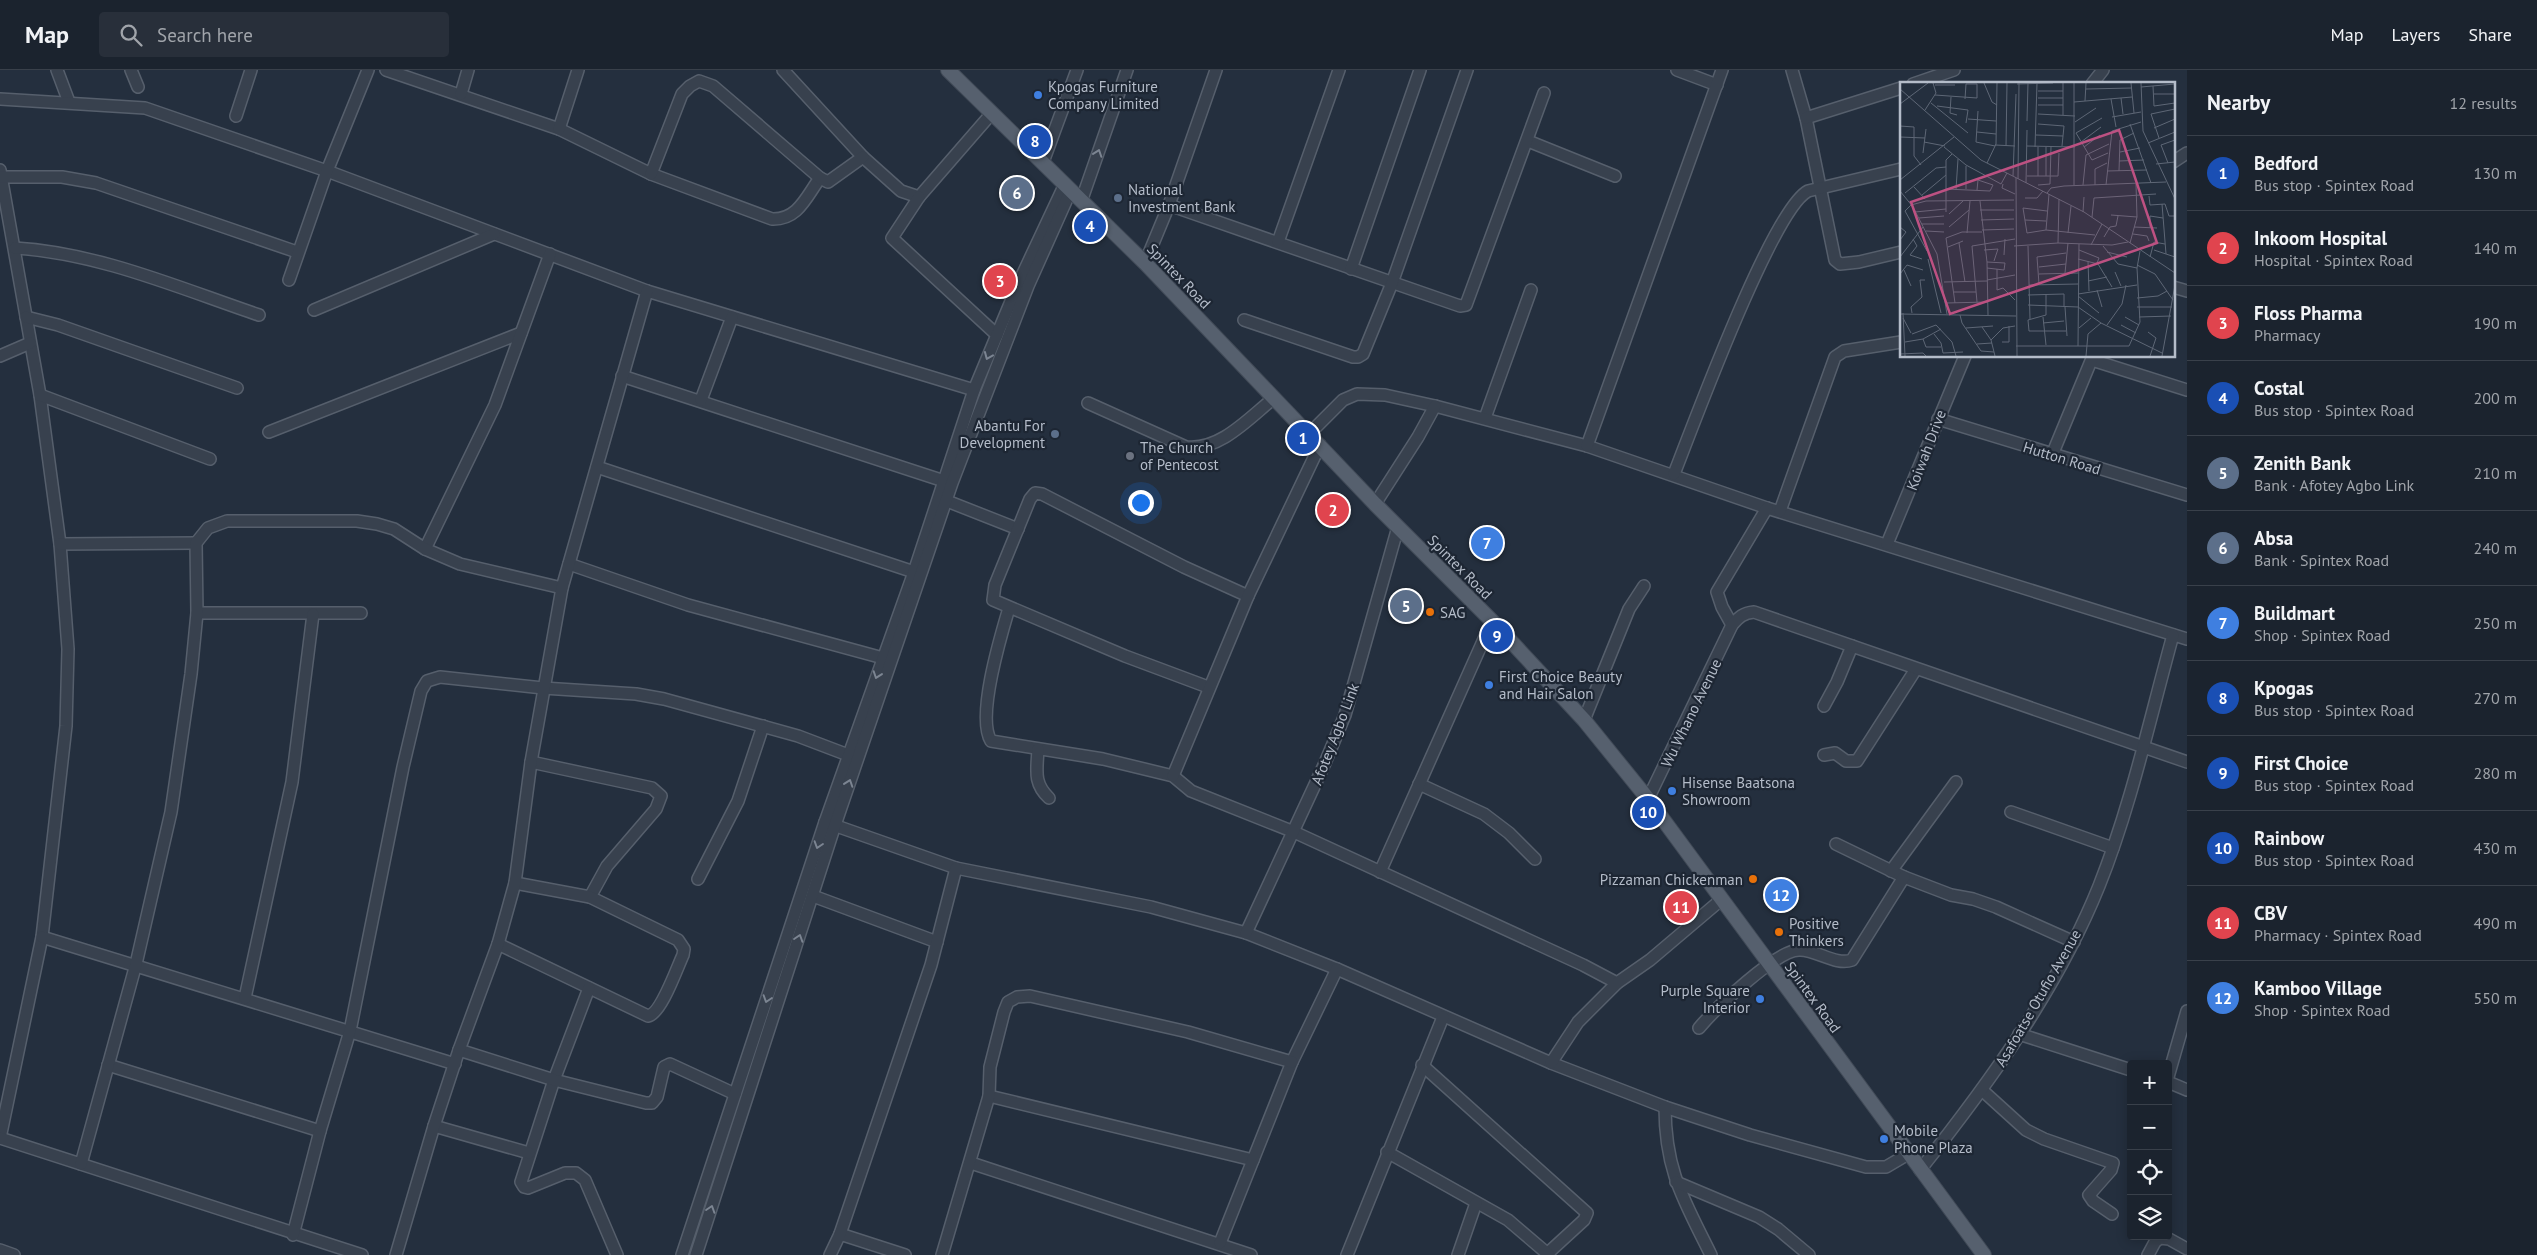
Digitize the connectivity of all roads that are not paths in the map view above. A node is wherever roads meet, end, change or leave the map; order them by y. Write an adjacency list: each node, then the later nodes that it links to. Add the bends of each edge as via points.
1 (57, 70): 29 (street)
2 (131, 70): 24 (street)
3 (251, 70): 31 (street)
4 (368, 70): 40 (street)
5 (386, 70): 27 (street)
6 (468, 70): 27 (street)
7 (578, 70): 33 (street)
8 (783, 70): 36 (street)
9 (948, 70): 30 (main road, Spintex Road)
10 (1077, 70): 38 (street)
11 (1127, 70): 46 (street, one-way to 11)
12 (1216, 70): 48 (street)
13 (1339, 70): 50 (street)
14 (1420, 70): 56 (street)
15 (1466, 70): 58 (street)
16 (1677, 70): 23 (street)
17 (1722, 70): 23 (street)
18 (1792, 70): 32 (street)
19 (1954, 70): 21 (street)
20 (2103, 70): 22 (street)
21 (1919, 82)
22 (2094, 82)
23 (1717, 85): 89 (street)
24 (138, 87)
25 (1900, 88): 32 (street)
26 (1544, 93): 34 (street)
27 (461, 94): 33 (street)
28 (0, 99): 29 (street)
29 (69, 102): 40 (street, via 145,108)
30 (992, 114): 38 (main road, Spintex Road); 47 (street)
31 (236, 116)
32 (1806, 118): 45 (street)
33 (559, 129): 42 (street)
34 (1528, 142): 43 (street); 58 (street, via 1466,305 1460,306)
35 (2187, 153): 37 (street)
36 (863, 157): 44 (street, via 828,182); 47 (street, via 901,191)
37 (2174, 161)
38 (1043, 162): 46 (main road, Spintex Road)
39 (1900, 169): 45 (street)
40 (328, 171): 49 (street); 52 (street)
41 (0, 173): 51 (street); 52 (street, via 96,183)
42 (651, 174): 44 (street, via 772,219 794,214); 44 (street, via 682,94 698,81 712,86)
43 (1615, 176)
44 (820, 178)
45 (1820, 188): 53 (street, via 1837,263 1859,262); 93 (street, via 1808,191 1795,201 1756,274)
46 (1073, 191): 55 (main road, Spintex Road); 69 (street); 96 (street, via 1035,269 1003,346)
47 (919, 197): 69 (street, via 892,238)
48 (1169, 204): 50 (street); 55 (street)
49 (494, 234): 54 (street); 63 (street)
50 (1278, 242): 56 (street)
51 (15, 248): 64 (street, via 51,250 97,261); 65 (street)
52 (297, 252): 57 (street)
53 (1900, 252)
54 (550, 254): 60 (street); 68 (street)
55 (1146, 263): 80 (main road, Spintex Road)
56 (1351, 269): 58 (street)
57 (289, 280)
58 (1392, 283): 67 (street, via 1365,352 1358,358)
59 (2174, 287): 62 (street)
60 (647, 290): 66 (street); 75 (street)
61 (1531, 290): 84 (street)
62 (2187, 291)
63 (314, 310)
64 (259, 315)
65 (26, 317): 71 (street); 76 (street)
66 (732, 317): 77 (street); 81 (street)
67 (1244, 320)
68 (521, 333): 86 (street); 105 (street, via 495,405)
69 (997, 335): 77 (street, one-way to 77)
70 (1900, 342): 99 (street, via 1844,351 1835,357)
71 (30, 343): 72 (street); 79 (street)
72 (0, 356)
73 (1964, 358): 85 (street, Koiwah Drive)
74 (2092, 358): 78 (street); 90 (street)
75 (622, 376): 81 (street); 92 (street)
76 (237, 388)
77 (974, 390): 94 (street)
78 (2187, 390)
79 (40, 395): 91 (street); 103 (street)
80 (1274, 398): 82 (street, via 1225,436 1209,446 1198,448 1186,447); 87 (main road, Spintex Road)
81 (701, 400): 94 (street)
82 (1088, 403)
83 (1435, 406): 84 (street); 87 (street, via 1385,395 1357,394 1343,400); 97 (street)
84 (1485, 418): 89 (street)
85 (1938, 419): 90 (street, Hutton Road); 104 (street, Koiwah Drive)
86 (269, 432)
87 (1309, 434): 88 (main road, Spintex Road)
88 (1320, 445): 97 (main road, Spintex Road); 110 (street)
89 (1587, 446): 93 (street)
90 (2052, 455): 95 (street, Hutton Road)
91 (210, 459)
92 (597, 467): 106 (street); 107 (street)
93 (1674, 474): 98 (street)
94 (944, 480): 107 (street)
95 (2187, 495)
96 (946, 501): 101 (street); 130 (street)
97 (1375, 504): 100 (main road, Spintex Road)
98 (1767, 508): 99 (street); 116 (street, via 1718,592)
99 (1780, 512): 104 (street)
100 (1398, 527): 115 (main road, Spintex Road); 140 (street, Afotey Agbo Link, via 1348,708)
101 (1018, 529): 110 (street, via 1033,494 1037,492); 111 (street, via 992,595 996,603)
102 (196, 543): 103 (street); 105 (street, via 208,528 227,521 357,521 394,529); 112 (street)
103 (60, 544): 154 (street, via 68,649 66,726)
104 (1887, 544): 117 (street)
105 (425, 548): 109 (street, via 460,564)
106 (569, 564): 109 (street); 120 (street, via 688,605)
107 (914, 572): 120 (street)
108 (1644, 586): 125 (street, via 1629,609)
109 (562, 588): 123 (street)
110 (1248, 596): 122 (street)
111 (1009, 608): 122 (street); 128 (street, via 992,665 988,736 996,743)
112 (197, 612): 114 (street); 158 (street, via 171,812)
113 (361, 613): 114 (street)
114 (313, 614): 163 (street, via 292,782)
115 (1492, 621): 125 (main road, Spintex Road); 135 (street)
116 (1732, 625): 119 (street, via 1743,614 1754,612); 137 (street, Wu Whano Avenue)
117 (2173, 635): 118 (street); 127 (street, Asafoatse Otufio Avenue)
118 (2187, 639)
119 (1852, 646): 121 (street); 124 (street)
120 (883, 658): 130 (street, one-way to 130)
121 (1916, 669): 127 (street); 129 (street, via 1857,761 1846,761 1835,753)
122 (1208, 687): 133 (street)
123 (543, 688): 126 (street, via 645,695); 131 (street); 167 (street, via 440,677 427,681 421,691)
124 (1824, 706)
125 (1584, 720): 137 (main road, Spintex Road)
126 (763, 726): 130 (street); 148 (street, via 738,801)
127 (2142, 748): 132 (street); 142 (street, Asafoatse Otufio Avenue)
128 (1038, 749): 133 (street, via 1103,759); 136 (street, via 1037,781 1039,789)
129 (1824, 755)
130 (854, 757): 139 (street)
131 (530, 762): 149 (street); 151 (street, via 652,788 661,796 656,808 607,866)
132 (2187, 762)
133 (1173, 776): 140 (street, via 1191,791)
134 (1956, 782): 145 (street)
135 (1419, 784): 143 (street, via 1484,814); 146 (street)
136 (1049, 798)
137 (1648, 800): 152 (main road, Spintex Road)
138 (2011, 812): 142 (street)
139 (830, 823): 144 (street); 150 (street); 181 (street, one-way to 181)
140 (1294, 832): 146 (street); 153 (street, Afotey Agbo Link)
141 (1836, 844): 145 (street)
142 (2113, 848): 156 (street, Asafoatse Otufio Avenue)
143 (1535, 858)
144 (956, 868): 153 (street, via 1150,907); 155 (street)
145 (1891, 871): 147 (street)
146 (1380, 872): 161 (street)
147 (1904, 877): 156 (street, via 1951,895 1996,907); 159 (street, via 1852,960 1840,961 1800,949 1787,953)
148 (698, 879)
149 (515, 883): 151 (street); 157 (street)
150 (813, 896): 155 (street); 207 (street, one-way to 150)
151 (590, 897): 162 (street, via 678,940 684,949 652,1015 640,1013)
152 (1722, 899): 159 (main road, Spintex Road); 161 (street, via 1650,960)
153 (1246, 933): 160 (street)
154 (42, 937): 158 (street); 191 (street, via 0,1138)
155 (937, 942): 197 (street)
156 (2074, 942): 168 (street, Asafoatse Otufio Avenue)
157 (498, 944): 162 (street); 169 (street)
158 (136, 964): 163 (street); 174 (street)
159 (1770, 966): 166 (street, via 1738,987); 188 (main road, Spintex Road)
160 (1337, 968): 165 (street); 170 (street)
161 (1617, 983): 171 (street, via 1578,1022)
162 (589, 988): 177 (street)
163 (245, 998): 167 (street)
164 (2187, 1011): 172 (street)
165 (1443, 1017): 171 (street); 175 (street)
166 (1698, 1028)
167 (350, 1031): 173 (street); 185 (street)
168 (2019, 1034): 176 (street); 180 (street, Asafoatse Otufio Avenue)
169 (459, 1050): 173 (street); 177 (street)
170 (1292, 1062): 182 (street, via 1188,1032 1026,995 1008,1002 1004,1012 990,1067); 189 (street)
171 (1551, 1063): 183 (street)
172 (2172, 1063)
173 (455, 1064): 184 (street)
174 (108, 1065): 185 (street); 191 (street)
175 (1422, 1065): 186 (street); 201 (street, via 1586,1213 1584,1220)
176 (2127, 1069)
177 (554, 1080): 181 (street, via 652,1103 664,1067 670,1064); 187 (street)
178 (2172, 1084): 179 (street)
179 (2187, 1090)
180 (1983, 1091): 192 (street, Asafoatse Otufio Avenue); 195 (street, via 2026,1130 2113,1163 2111,1170 2089,1195)
181 (735, 1094): 206 (street)
182 (990, 1096): 189 (street); 190 (street)
183 (1665, 1107): 188 (street, via 1750,1135 1866,1167 1886,1167); 193 (street, via 1668,1150)
184 (434, 1126): 187 (street); 204 (street)
185 (320, 1131): 196 (street)
186 (1387, 1152): 194 (street); 212 (street)
187 (529, 1153): 205 (street, via 521,1182 524,1187 576,1172 585,1180)
188 (1908, 1154): 192 (main road, Spintex Road)
189 (1253, 1160): 198 (street)
190 (971, 1163): 198 (street); 210 (street)
191 (81, 1164): 196 (street)
192 (1920, 1170): 216 (main road, Spintex Road)
193 (1676, 1182): 214 (street); 215 (street, via 1759,1217)
194 (1476, 1203): 201 (street, via 1508,1220); 213 (street)
195 (2112, 1214)
196 (294, 1234): 203 (street)
197 (840, 1234): 208 (street); 209 (street)
198 (1220, 1243): 211 (street)
199 (2187, 1249): 217 (street, via 2169,1238 2160,1238)
200 (0, 1250): 202 (street)
201 (1548, 1254)
202 (14, 1255)
203 (362, 1255)
204 (396, 1255)
205 (617, 1255)
206 (682, 1255)
207 (696, 1255)
208 (830, 1255)
209 (905, 1255)
210 (942, 1255)
211 (1251, 1255)
212 (1347, 1255)
213 (1458, 1255)
214 (1711, 1255)
215 (1809, 1255)
216 (1984, 1255)
217 (2148, 1255)

